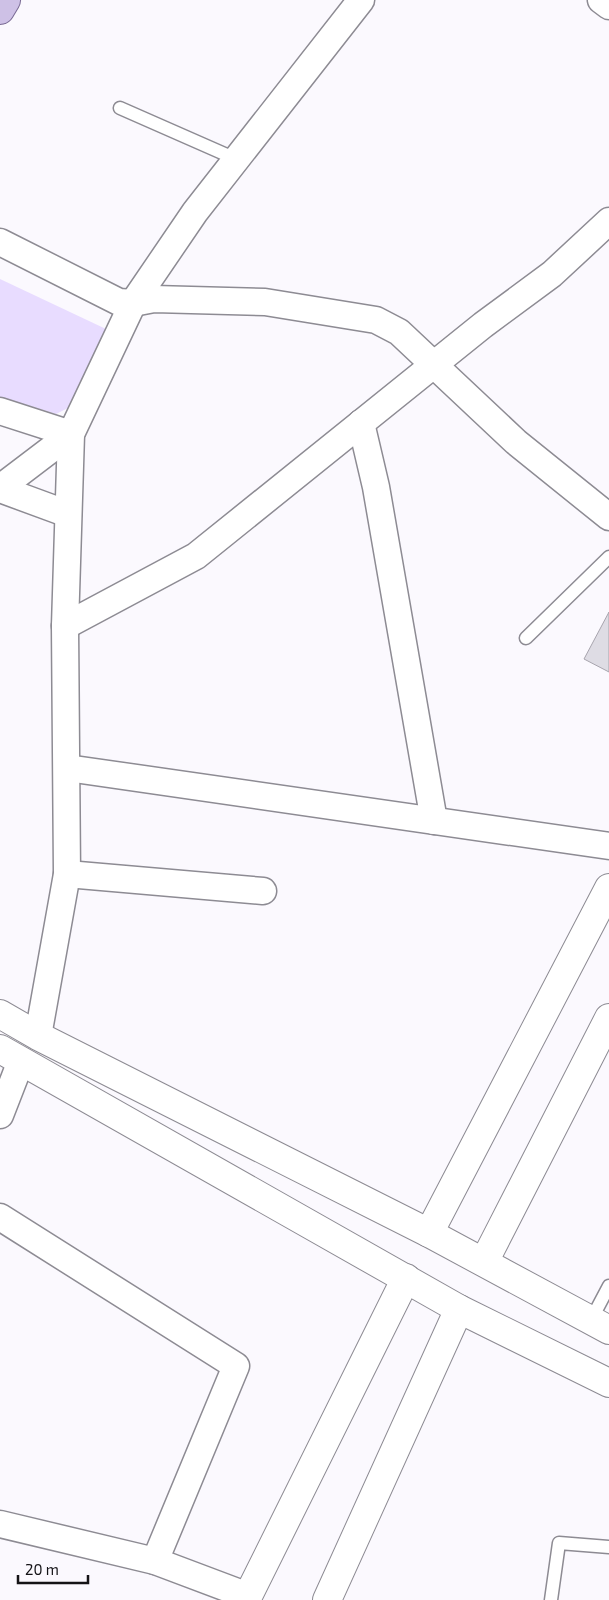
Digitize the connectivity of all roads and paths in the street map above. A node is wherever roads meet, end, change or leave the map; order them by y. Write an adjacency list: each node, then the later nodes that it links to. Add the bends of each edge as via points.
1 (6, 0): 5 (main road)
2 (361, 0): 7 (street)
3 (601, 0): 4 (street)
4 (609, 6)
5 (0, 10)
6 (120, 108): 7 (lane)
7 (236, 159): 10 (street, via 195,212)
8 (609, 221): 11 (street, via 552,274)
9 (0, 242): 10 (street, via 119,302)
10 (134, 304): 11 (street, via 154,299 265,302 376,320 398,332); 14 (street)
11 (434, 364): 13 (street); 17 (street, via 516,442)
12 (0, 411): 14 (street)
13 (361, 423): 19 (street, via 196,556); 22 (street, via 376,487)
14 (70, 434): 15 (street); 16 (street)
15 (0, 488): 16 (street)
16 (68, 514): 19 (street)
17 (609, 518)
18 (609, 557): 20 (lane)
19 (65, 626): 21 (street)
20 (526, 638)
21 (67, 768): 22 (street); 24 (street)
22 (434, 822): 23 (street)
23 (609, 846)
24 (67, 874): 26 (street); 29 (street)
25 (609, 888): 33 (street)
26 (263, 891)
27 (0, 1014): 29 (street)
28 (609, 1018): 34 (street)
29 (38, 1036): 33 (street)
30 (11, 1055): 31 (street); 35 (street)
31 (0, 1115)
32 (0, 1217): 42 (street, via 236,1366)
33 (429, 1233): 34 (street)
34 (484, 1262): 38 (street)
35 (406, 1278): 37 (street); 43 (street)
36 (609, 1286): 38 (lane)
37 (460, 1309): 39 (street); 44 (street)
38 (600, 1325)
39 (609, 1384)
40 (0, 1524): 42 (street)
41 (609, 1547): 45 (lane, via 560,1544)
42 (155, 1561): 43 (street)
43 (247, 1598)
44 (327, 1600)
45 (551, 1600)

